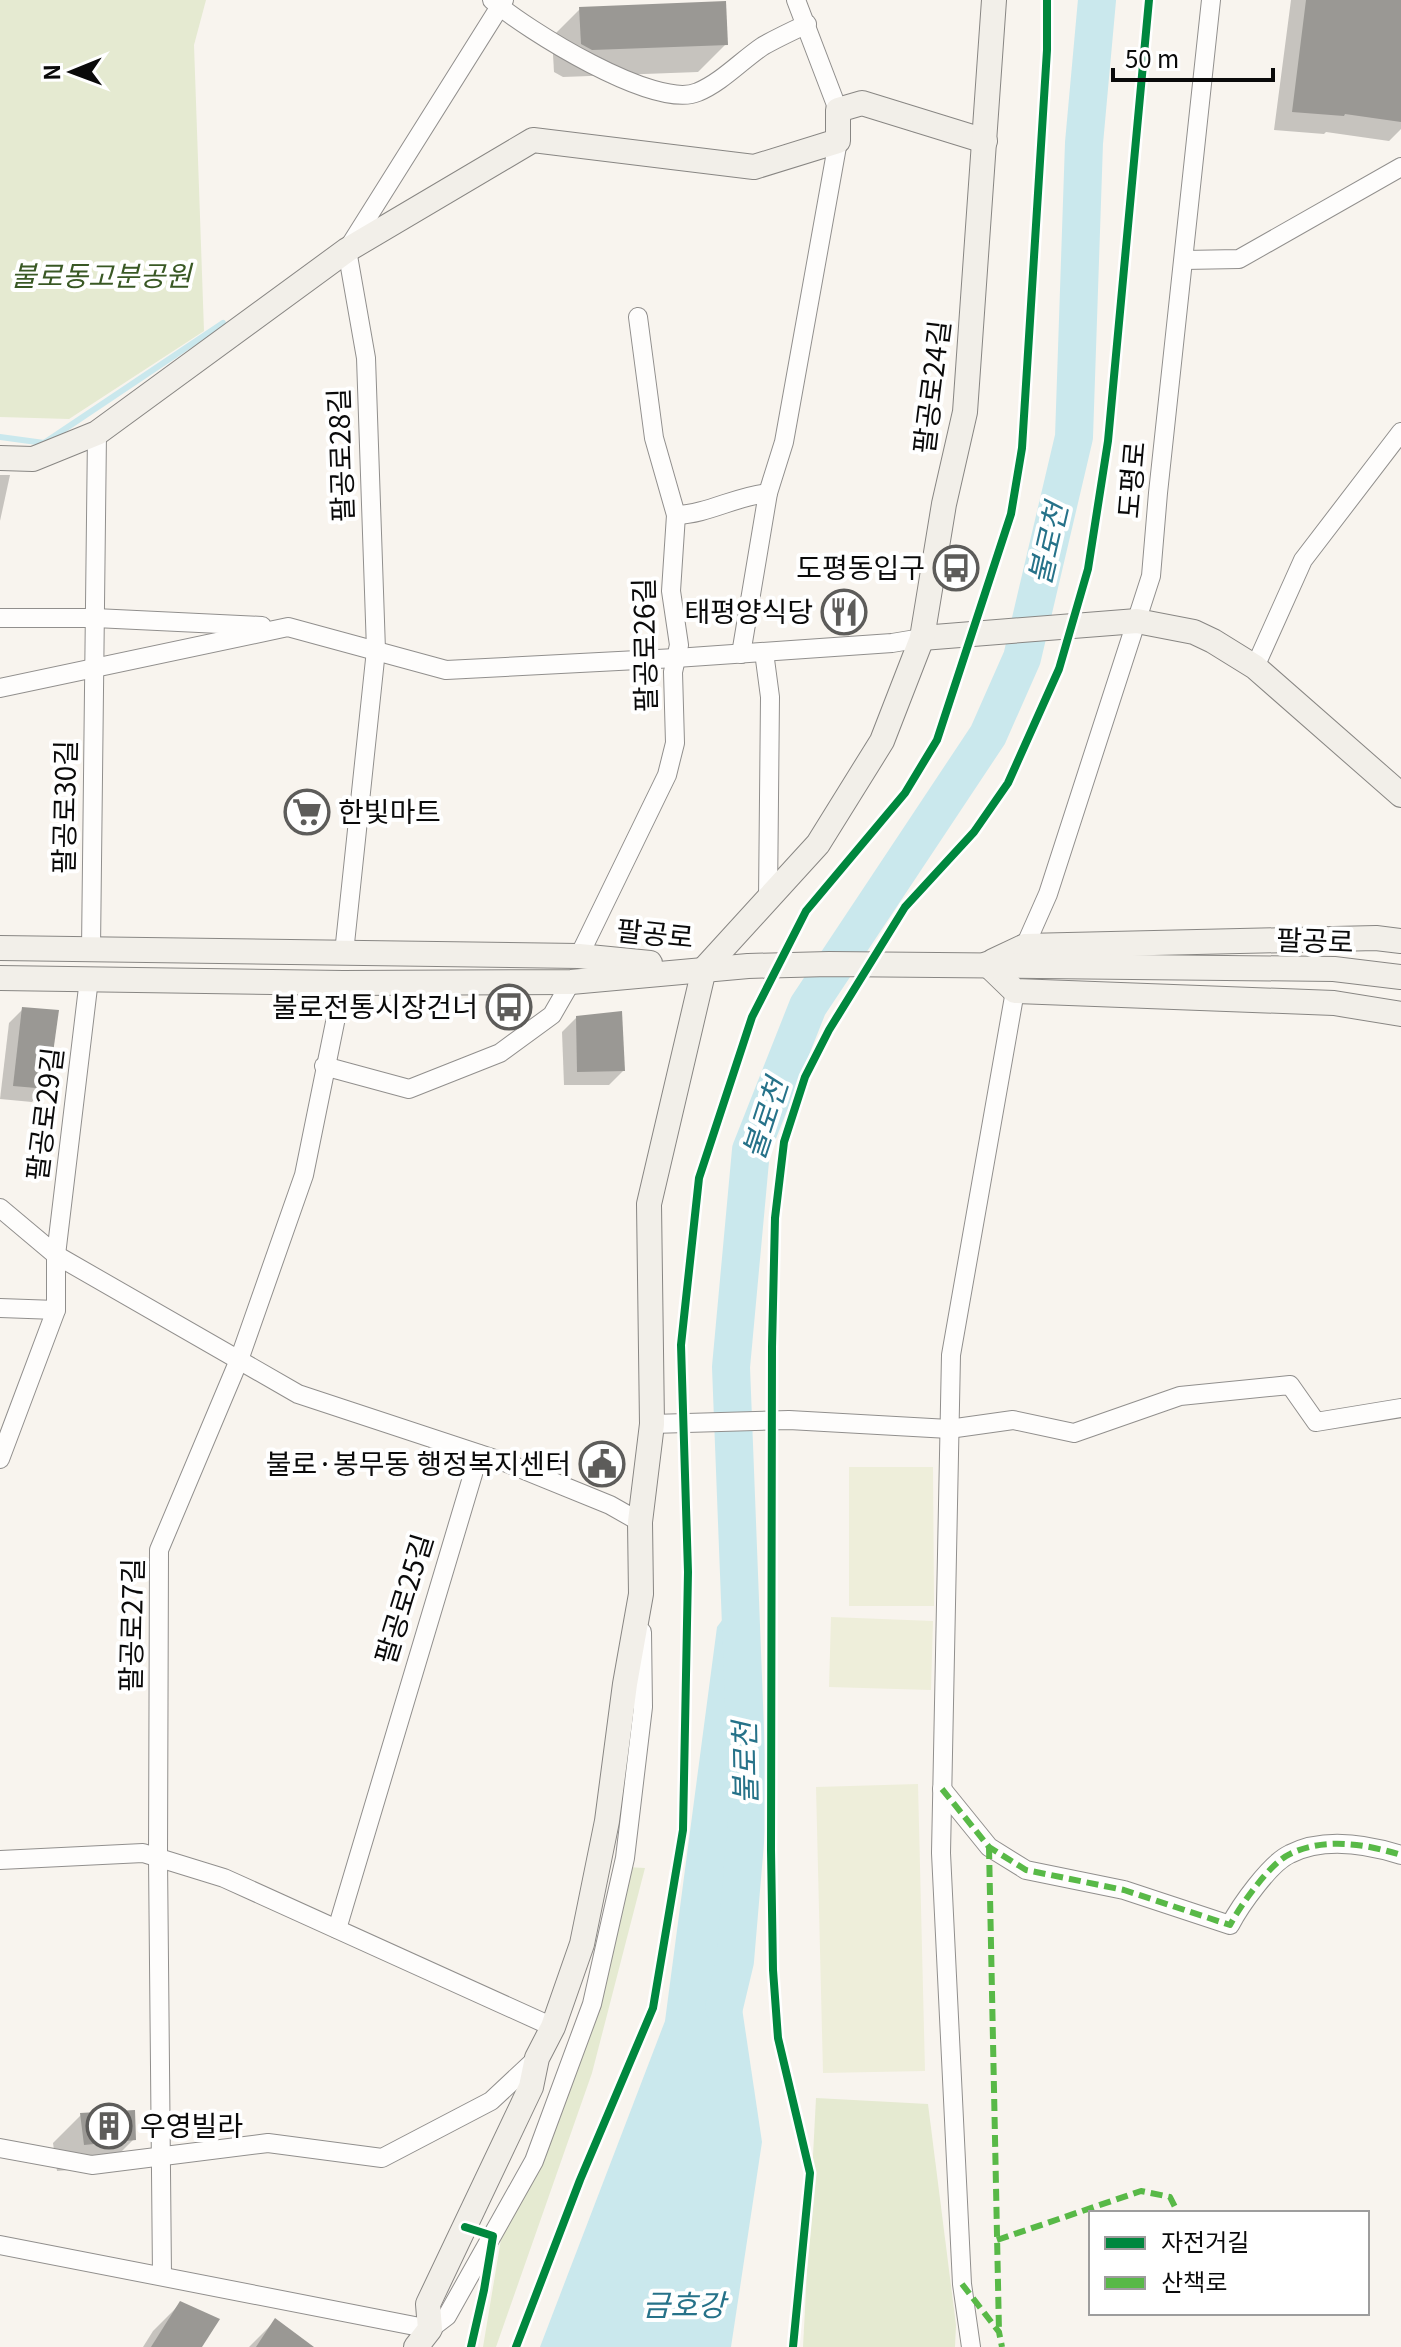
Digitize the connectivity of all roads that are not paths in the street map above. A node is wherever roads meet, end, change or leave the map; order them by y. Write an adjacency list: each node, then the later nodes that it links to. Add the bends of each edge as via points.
1 (796, 0): 5 (street)
2 (994, 0): 8 (main road, 팔공로24길)
3 (1211, 0): 11 (street, 도평로)
4 (498, 2): 5 (street, via 579,58 626,81 676,96 698,92 764,46); 10 (street)
5 (807, 24): 6 (street)
6 (838, 110): 7 (main road); 8 (main road, via 862,103)
7 (838, 141): 10 (main road, via 754,167 533,140); 16 (street, via 784,442)
8 (985, 141): 22 (main road, 팔공로24길, via 965,412 944,504)
9 (1401, 167): 11 (street, via 1239,259)
10 (347, 250): 14 (main road); 23 (street, 팔공로28길, via 366,358)
11 (1184, 260): 20 (street, 도평로, via 1151,576)
12 (638, 317): 17 (street, 팔공로26길, via 654,438)
13 (1401, 432): 28 (street, via 1303,560)
14 (97, 433): 15 (main road, via 33,459); 19 (street, 팔공로30길)
15 (0, 458)
16 (768, 493): 17 (street); 25 (street)
17 (676, 515): 26 (street, 팔공로26길, via 671,591)
18 (0, 618): 19 (street)
19 (95, 618): 21 (street); 27 (street, 팔공로30길)
20 (1137, 621): 22 (main road); 28 (main road, via 1194,632); 33 (street, 도평로, via 1048,894)
21 (288, 627): 23 (street); 27 (street)
22 (930, 636): 24 (street); 31 (main road, 팔공로24길, via 882,741 818,844)
23 (376, 650): 26 (street, via 446,670); 36 (street, 팔공로28길)
24 (764, 652): 25 (street); 31 (street, via 770,697)
25 (741, 654): 26 (street)
26 (676, 658): 37 (street, 팔공로26길, via 672,760)
27 (95, 667): 29 (street); 35 (street, 팔공로30길)
28 (1255, 667): 30 (main road)
29 (0, 688)
30 (1401, 795)
31 (768, 899): 39 (main road, 팔공로24길)
32 (1401, 941): 33 (main road)
33 (1025, 946): 38 (main road)
34 (0, 948): 35 (main road, 팔공로)
35 (91, 949): 36 (main road, 팔공로)
36 (344, 953): 37 (main road, 팔공로)
37 (579, 956): 39 (main road, 팔공로)
38 (987, 964): 39 (main road, 팔공로); 40 (main road, 팔공로, via 1334,969); 45 (main road)
39 (704, 969): 43 (main road, 팔공로); 54 (main road, via 649,1204)
40 (1401, 977)
41 (0, 978): 42 (main road, 팔공로)
42 (89, 979): 44 (main road, 팔공로); 49 (street, 팔공로29길)
43 (571, 982): 44 (main road, 팔공로); 47 (street, via 552,1015 500,1053 409,1089)
44 (343, 983): 47 (street, 팔공로27길)
45 (1015, 991): 46 (main road, via 1334,1003); 55 (street, via 951,1355)
46 (1401, 1014)
47 (324, 1066): 52 (street, 팔공로27길, via 304,1175)
48 (0, 1208): 49 (street, 팔공로29길)
49 (56, 1255): 51 (street, 팔공로29길); 52 (street, 팔공로29길)
50 (0, 1308): 51 (street)
51 (56, 1310): 57 (street, 팔공로29길)
52 (239, 1360): 56 (street, via 298,1394); 62 (street, 팔공로27길, via 159,1550)
53 (1401, 1408): 55 (street, via 1316,1422 1290,1385 1180,1396 1074,1433 1013,1420)
54 (664, 1424): 55 (street, via 789,1420); 58 (main road)
55 (949, 1429): 60 (street)
56 (479, 1454): 58 (street); 64 (street, 팔공로25길)
57 (0, 1459)
58 (640, 1522): 59 (main road)
59 (641, 1594): 65 (main road, via 586,1929); 71 (street, via 643,1707 625,1858 592,2004 534,2161 447,2316)
60 (942, 1789): 61 (street, via 989,1847 1026,1870 1124,1890 1230,1925 1243,1900 1288,1854 1330,1842); 72 (street, via 962,2284)
61 (1401, 1855)
62 (158, 1858): 63 (street, via 143,1853); 64 (street, via 224,1878); 68 (street, 팔공로27길)
63 (0, 1860)
64 (337, 1929): 65 (street)
65 (553, 2027): 66 (main road)
66 (537, 2058): 68 (street, via 491,2101 382,2158 268,2143); 71 (main road, via 531,2087 428,2304)
67 (0, 2148): 68 (street, via 92,2165)
68 (160, 2157): 70 (street, 팔공로27길)
69 (0, 2245): 70 (street)
70 (162, 2276): 71 (street)
71 (423, 2338)
72 (971, 2347)

